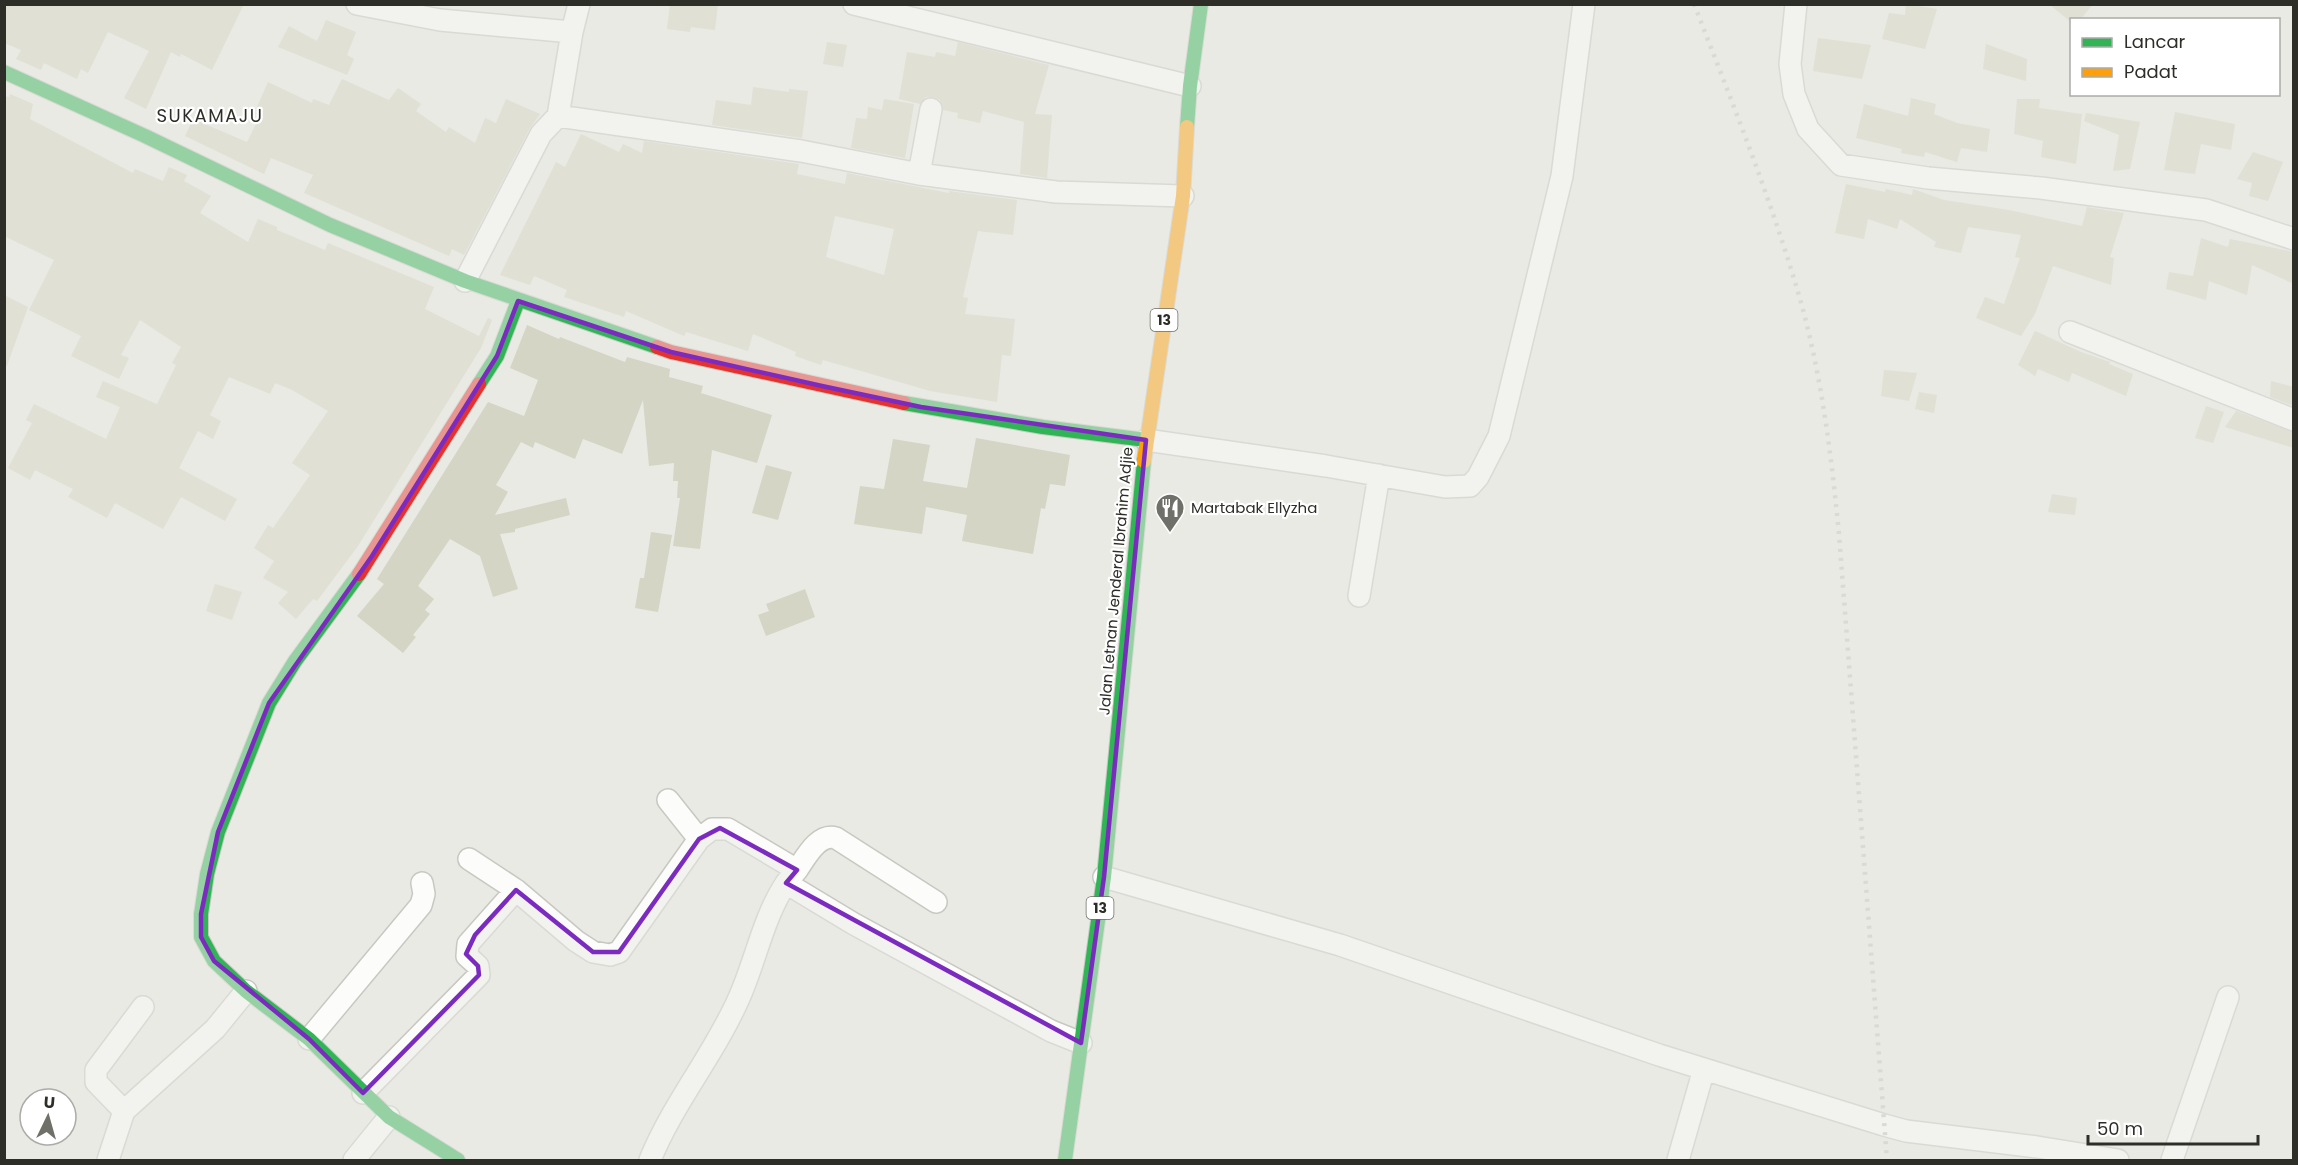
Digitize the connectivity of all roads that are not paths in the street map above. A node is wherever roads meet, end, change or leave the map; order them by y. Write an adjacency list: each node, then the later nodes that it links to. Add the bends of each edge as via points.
1 (357, 4): 7 (street, via 440,20)
2 (579, 4): 7 (street)
3 (854, 4): 9 (street)
4 (1201, 4): 9 (main road, Jalan Letnan Jenderal Ibrahim Adjie / 13)
5 (1584, 4): 20 (street, via 1562,176 1499,436 1470,486 1445,488)
6 (1796, 4): 14 (street, via 1790,64 1794,94 1808,129 1841,165 2206,210)
7 (572, 32): 11 (street)
8 (4, 72): 15 (main road, via 330,225)
9 (1190, 86): 13 (main road, Jalan Letnan Jenderal Ibrahim Adjie / 13)
10 (931, 110): 12 (street)
11 (558, 116): 12 (street, via 801,151); 15 (street, via 541,134)
12 (919, 174): 13 (street, via 1056,192)
13 (1183, 196): 19 (main road, Jalan Letnan Jenderal Ibrahim Adjie / 13)
14 (2294, 239)
15 (465, 281): 16 (main road)
16 (518, 301): 19 (main road, via 671,352 822,386 1043,427); 30 (main road, via 496,356 372,556 269,703 218,832 207,874 201,937 214,961)
17 (2070, 332): 18 (street)
18 (2294, 420)
19 (1146, 440): 20 (street); 26 (main road, Jalan Letnan Jenderal Ibrahim Adjie / 13)
20 (1379, 475): 21 (street)
21 (1359, 596)
22 (668, 800): 23 (street)
23 (699, 839): 25 (street, via 712,829 728,829); 28 (street, via 619,951 610,955 593,952 576,941)
24 (470, 859): 28 (street)
25 (791, 877): 29 (street, via 820,841 831,837); 34 (street, via 854,924 1051,1031); 42 (street, via 768,916 732,1012)
26 (1104, 877): 34 (main road, Jalan Letnan Jenderal Ibrahim Adjie / 13); 35 (street, via 1340,945)
27 (422, 883): 33 (street, via 421,905)
28 (516, 890): 36 (street, via 468,944 467,956 478,966 479,975)
29 (936, 902)
30 (246, 991): 33 (main road); 37 (street, via 215,1029)
31 (2228, 997): 46 (street)
32 (143, 1007): 37 (street, via 96,1070 96,1082)
33 (309, 1039): 36 (main road)
34 (1081, 1043): 43 (main road, Jalan Letnan Jenderal Ibrahim Adjie / 13)
35 (1704, 1069): 44 (street); 45 (street, via 1906,1131)
36 (363, 1093): 38 (main road)
37 (124, 1111): 39 (street)
38 (389, 1118): 40 (street); 41 (main road)
39 (108, 1161)
40 (354, 1161)
41 (458, 1161)
42 (650, 1161)
43 (1065, 1161)
44 (1678, 1161)
45 (2118, 1161)
46 (2172, 1161)

